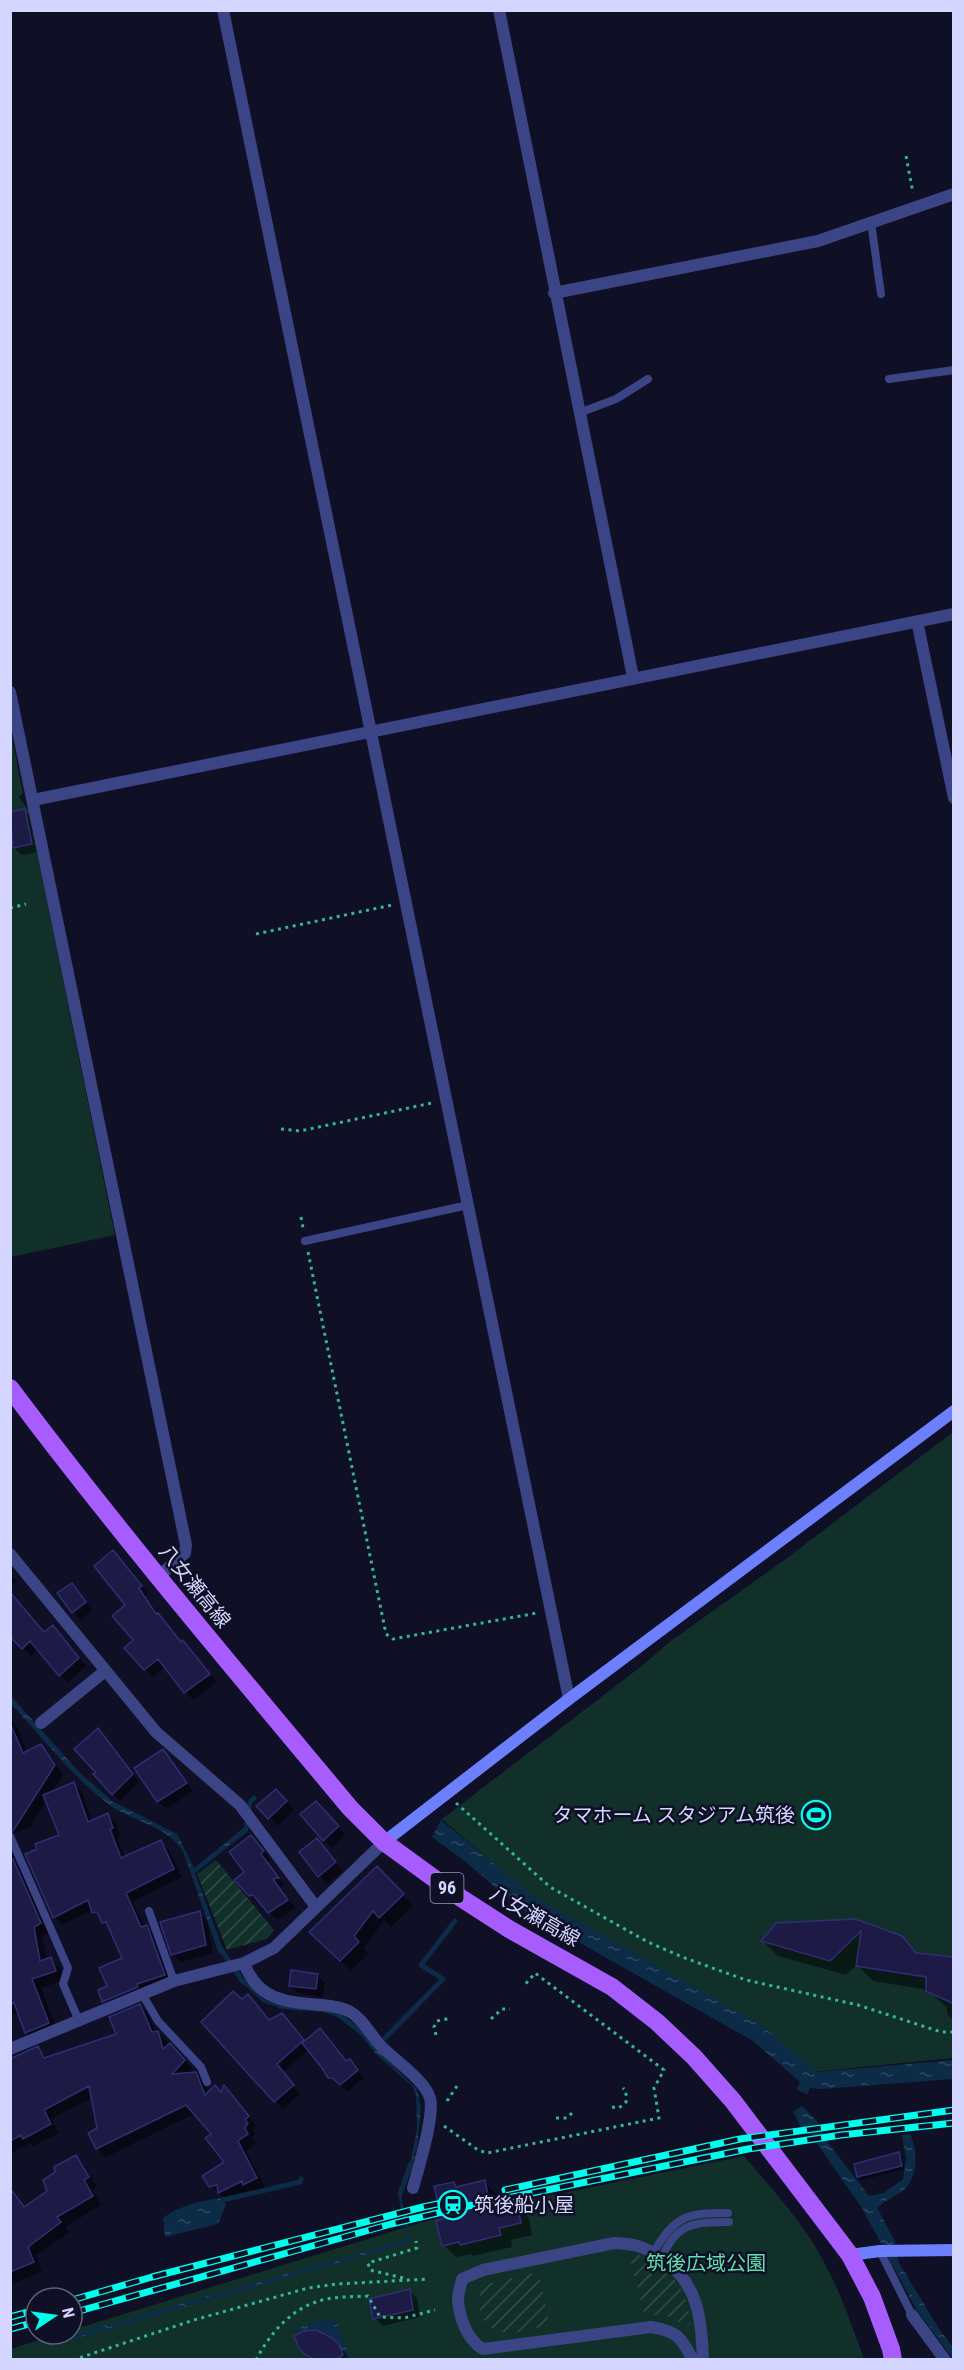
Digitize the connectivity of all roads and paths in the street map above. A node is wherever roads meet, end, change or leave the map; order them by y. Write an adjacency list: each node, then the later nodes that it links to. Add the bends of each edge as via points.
1 (224, 10): 17 (street)
2 (499, 10): 7 (street)
3 (906, 156): 5 (path)
4 (954, 194): 5 (street)
5 (915, 207): 6 (street)
6 (871, 222): 7 (street, via 818,241); 8 (lane)
7 (554, 293): 12 (street)
8 (881, 294)
9 (954, 370): 11 (lane)
10 (648, 379): 12 (lane, via 616,399)
11 (889, 379)
12 (579, 413): 15 (street)
13 (954, 614): 14 (street)
14 (917, 621): 15 (street); 18 (street)
15 (633, 677): 17 (street)
16 (10, 692): 19 (street)
17 (371, 733): 19 (street); 20 (street)
18 (954, 798)
19 (33, 800): 32 (street, via 186,1545 185,1552)
20 (405, 902): 23 (path); 24 (street)
21 (26, 904): 22 (path)
22 (10, 908)
23 (256, 934)
24 (446, 1100): 25 (path, via 300,1131); 26 (street)
25 (281, 1128)
26 (468, 1205): 28 (lane); 33 (street)
27 (301, 1217): 28 (path)
28 (305, 1241): 33 (path, via 386,1634 393,1639)
29 (10, 1389): 32 (main road, 八女瀬高線 / 96)
30 (954, 1411): 35 (street)
31 (10, 1554): 34 (street)
32 (158, 1576): 39 (main road, 八女瀬高線 / 96, via 350,1808)
33 (551, 1610): 35 (street)
34 (105, 1671): 36 (street); 40 (street, via 156,1732 240,1805)
35 (569, 1699): 39 (street)
36 (41, 1723)
37 (454, 1802): 50 (path, via 550,1887 646,1941 746,1980 858,2005 941,2032)
38 (10, 1836): 49 (lane, via 68,1968 63,1984)
39 (384, 1842): 40 (street); 66 (main road, 八女瀬高線 / 96, via 509,1929 612,1987 657,2022 733,2101)
40 (316, 1907): 42 (street, via 274,1948)
41 (149, 1911): 43 (lane)
42 (244, 1963): 43 (street); 61 (street, via 249,1978 264,1993 280,2000 336,2006 350,2012 424,2086 431,2114)
43 (174, 1981): 45 (street)
44 (523, 1987): 60 (path, via 535,1973 664,2070 654,2088 659,2118 487,2153 444,2126)
45 (142, 1994): 49 (street); 53 (lane, via 158,2021 201,2067)
46 (510, 2009): 48 (path, via 502,2009)
47 (451, 2018): 51 (path, via 436,2020)
48 (491, 2019)
49 (79, 2020): 52 (street)
50 (954, 2032)
51 (436, 2035)
52 (10, 2049)
53 (207, 2082)
54 (459, 2083): 57 (path)
55 (623, 2088): 56 (path, via 626,2102 620,2108)
56 (612, 2107)
57 (441, 2108)
58 (575, 2110): 59 (path, via 567,2118)
59 (556, 2118)
60 (442, 2119)
61 (413, 2188)
62 (729, 2218): 67 (lane, via 695,2214 684,2218 670,2226)
63 (416, 2241): 68 (path, via 417,2248 368,2263 370,2270)
64 (954, 2250): 65 (street)
65 (880, 2252): 66 (street); 71 (lane)
66 (850, 2255): 76 (main road, 八女瀬高線 / 96, via 872,2297)
67 (658, 2256): 74 (street, via 636,2244 614,2243 462,2279 458,2299 466,2333 472,2343 483,2349 651,2327 671,2330); 75 (street, via 675,2268 692,2290 702,2329)
68 (408, 2279): 69 (path); 72 (path, via 308,2288)
69 (429, 2279)
70 (435, 2310): 73 (path, via 404,2318 380,2317 368,2296 317,2301 275,2330)
71 (912, 2315): 77 (street)
72 (73, 2360)
73 (256, 2360)
74 (693, 2360)
75 (703, 2360)
76 (893, 2360)
77 (945, 2360)

